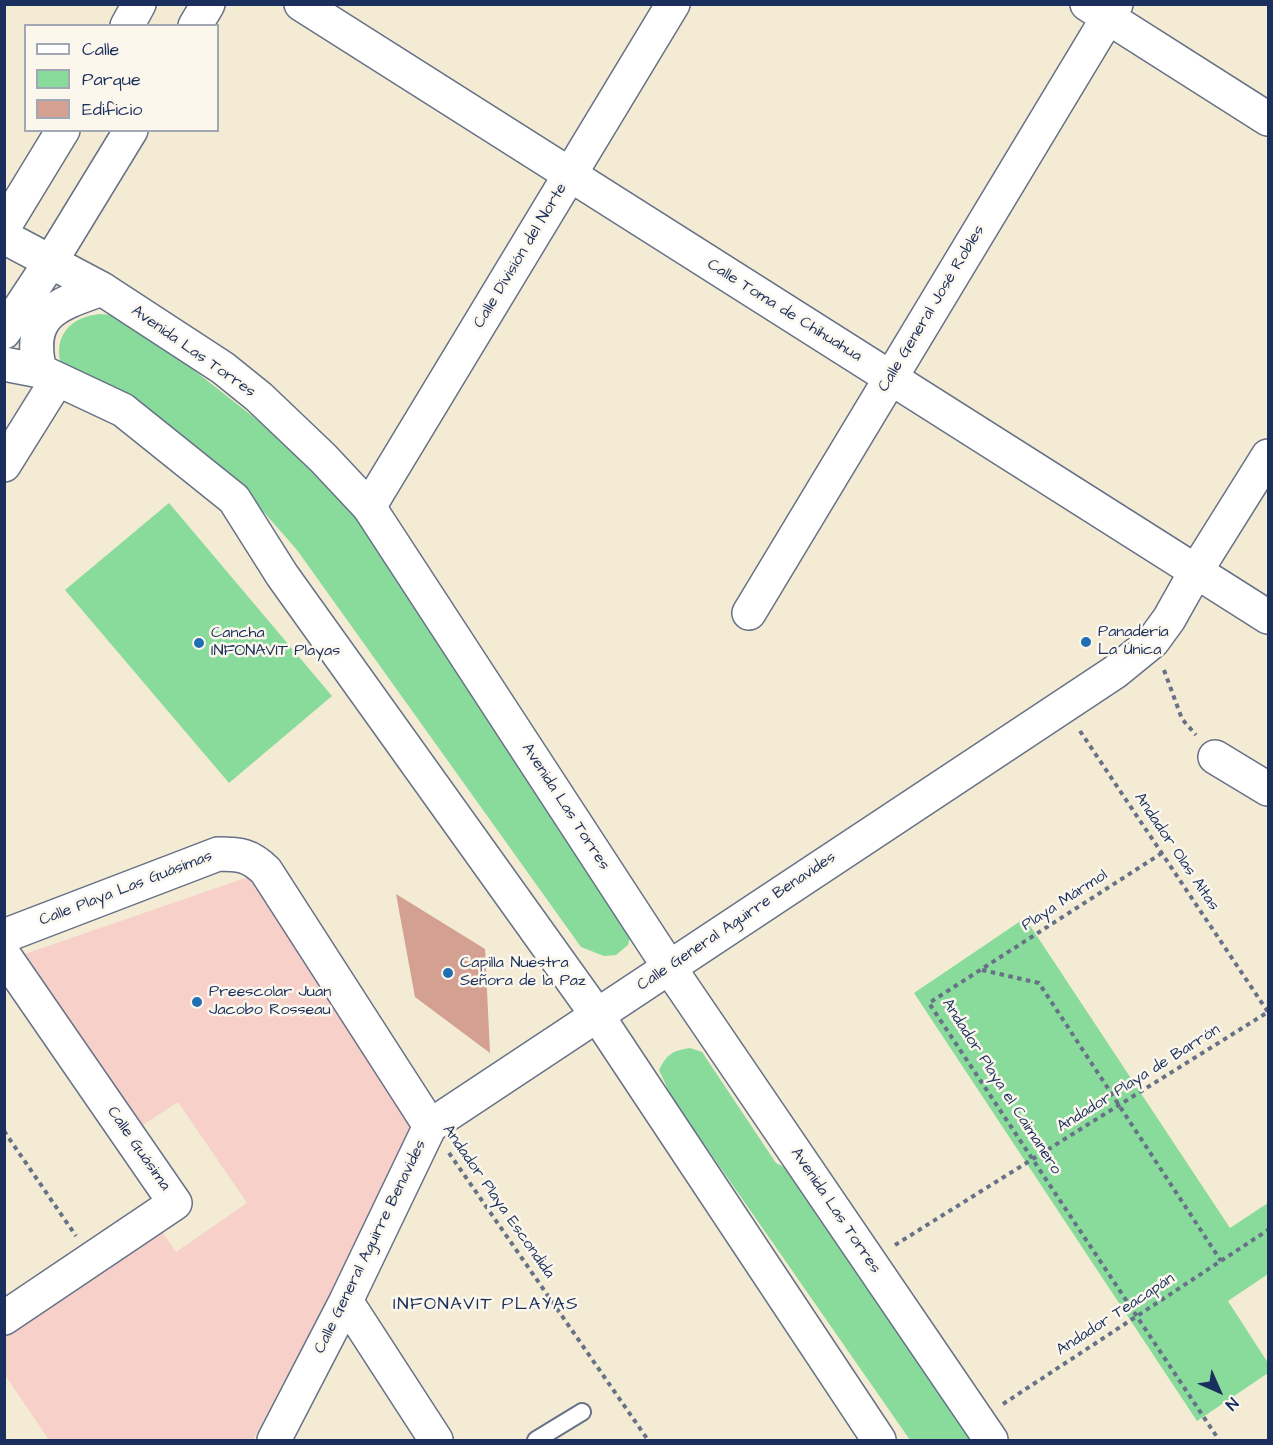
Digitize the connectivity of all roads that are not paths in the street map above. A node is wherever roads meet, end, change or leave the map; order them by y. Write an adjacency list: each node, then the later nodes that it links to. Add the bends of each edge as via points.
1 (139, 4): 6 (street)
2 (208, 4): 7 (street)
3 (301, 4): 11 (street, Calle Toma de Chihuahua)
4 (673, 4): 11 (street, Calle División del Norte)
5 (1104, 9): 8 (street); 19 (street, Calle General José Robles)
6 (127, 24)
7 (196, 24)
8 (1269, 119)
9 (62, 132): 12 (street)
10 (130, 132): 14 (street)
11 (570, 175): 19 (street, Calle Toma de Chihuahua); 22 (street, Calle División del Norte)
12 (4, 227)
13 (4, 237): 14 (street, Avenida Las Torres)
14 (51, 261): 15 (street, Avenida Las Torres); 16 (street)
15 (102, 289): 18 (street, via 63,303 40,326 35,351); 22 (street, Avenida Las Torres, via 223,368 259,397)
16 (4, 332)
17 (4, 364): 18 (street)
18 (48, 376): 21 (street); 31 (street, via 123,410 234,499 289,585)
19 (890, 378): 23 (street, Calle Toma de Chihuahua); 24 (street, Calle General José Robles)
20 (1269, 456): 23 (street, Calle General Aguirre Benavides)
21 (4, 465)
22 (369, 507): 30 (street, Avenida Las Torres)
23 (1196, 571): 25 (street, Calle Toma de Chihuahua); 30 (street, Calle General Aguirre Benavides, via 1153,641 1115,672)
24 (749, 613)
25 (1269, 617)
26 (1215, 757): 27 (street)
27 (1269, 789)
28 (4, 936): 32 (street, Calle Playa Las Guásimas, via 219,854 241,854 257,861)
29 (4, 955): 34 (street, Calle Guásima, via 175,1203)
30 (669, 967): 31 (street, Calle General Aguirre Benavides); 36 (street, Avenida Las Torres)
31 (597, 1015): 32 (street, Calle General Aguirre Benavides); 40 (street)
32 (430, 1126): 33 (street, Calle General Aguirre Benavides)
33 (346, 1301): 37 (street, Calle General Aguirre Benavides); 38 (street)
34 (4, 1318)
35 (582, 1412): 39 (lane)
36 (984, 1431)
37 (274, 1440)
38 (436, 1440)
39 (536, 1440)
40 (879, 1440)

